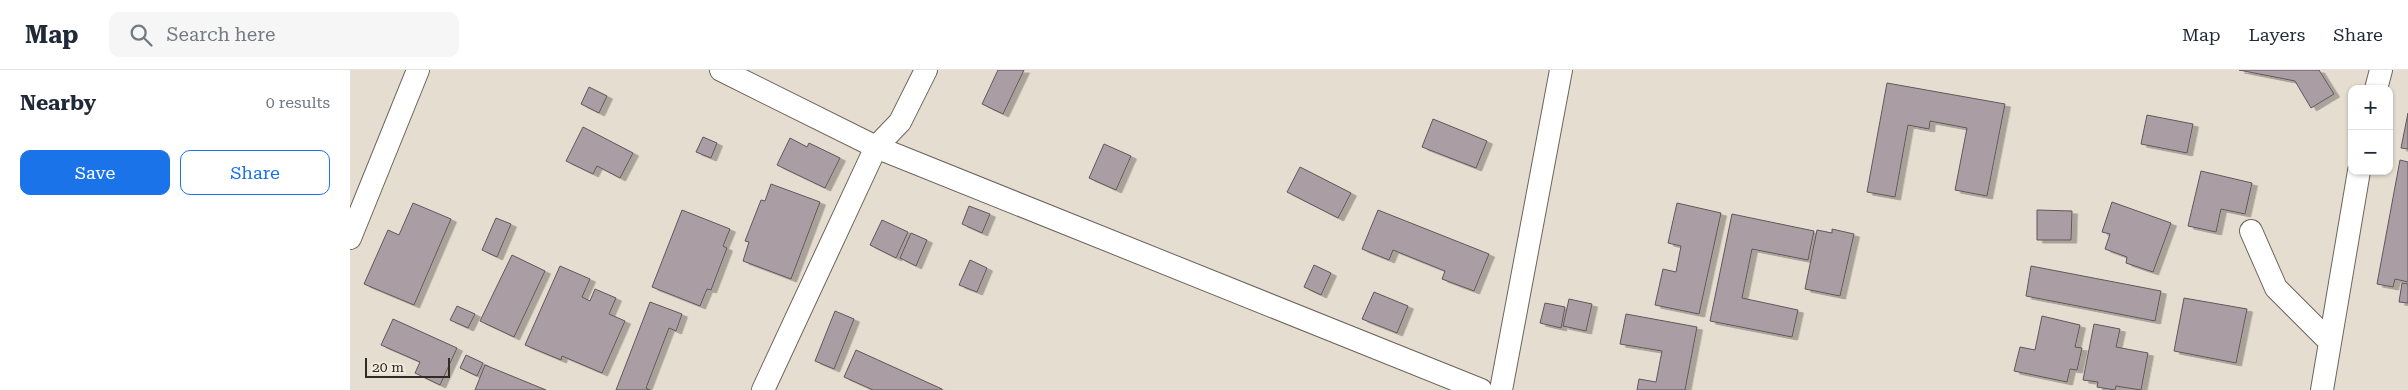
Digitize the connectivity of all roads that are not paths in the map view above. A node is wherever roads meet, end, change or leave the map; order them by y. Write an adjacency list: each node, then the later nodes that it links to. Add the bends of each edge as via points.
1 (418, 70): 10 (street)
2 (721, 70): 7 (street)
3 (926, 70): 7 (street, via 900,122)
4 (1561, 70): 14 (street)
5 (2381, 70): 6 (street)
6 (2377, 85)
7 (876, 147): 12 (street); 13 (street)
8 (2358, 175): 11 (street)
9 (2251, 231): 11 (street, via 2276,288)
10 (350, 238)
11 (2330, 342): 15 (street)
12 (763, 390)
13 (1481, 390)
14 (1501, 390)
15 (2322, 390)

